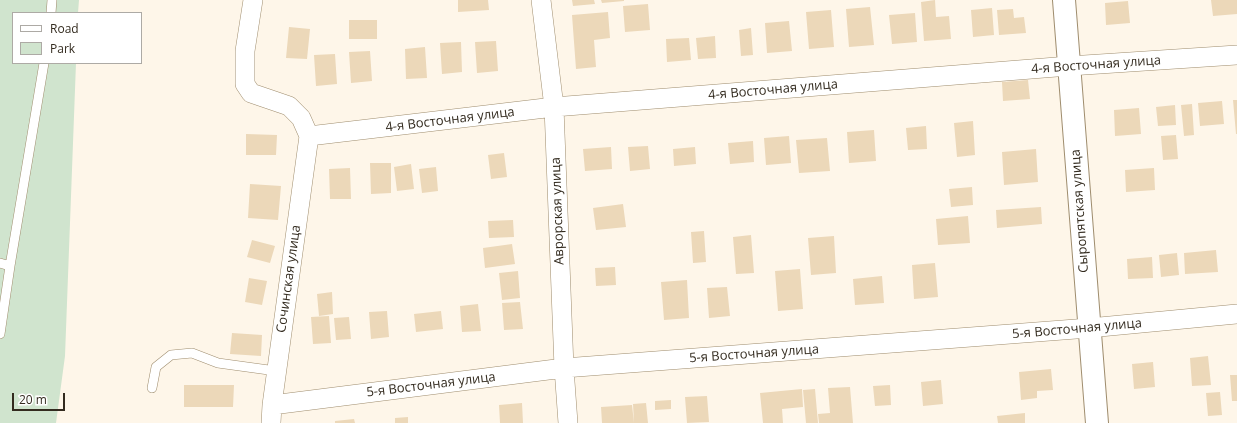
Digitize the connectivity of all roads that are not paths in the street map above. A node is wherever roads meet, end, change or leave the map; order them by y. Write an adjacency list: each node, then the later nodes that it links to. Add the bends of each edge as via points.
1 (52, 0): 5 (lane)
2 (253, 0): 10 (street, via 244,51 245,84 251,93 289,106 301,118)
3 (542, 0): 9 (street, Аврорская улица)
4 (1064, 0): 8 (street, Сыропятская улица)
5 (50, 12)
6 (1237, 55): 8 (street, 4-я Восточная улица)
7 (44, 64): 12 (lane)
8 (1069, 66): 9 (street, 4-я Восточная улица); 14 (street, Сыропятская улица)
9 (554, 107): 10 (street, 4-я Восточная улица); 16 (street, Аврорская улица)
10 (309, 136): 17 (street, Сочинская улица)
11 (0, 263): 12 (lane)
12 (10, 266): 15 (lane)
13 (1237, 314): 14 (street, 5-я Восточная улица)
14 (1089, 328): 16 (street, 5-я Восточная улица); 21 (street, Сыропятская улица)
15 (0, 334)
16 (564, 368): 19 (street, 5-я Восточная улица); 20 (street, Аврорская улица)
17 (276, 371): 18 (lane, via 218,363 192,353 171,355 156,367); 19 (street, Сочинская улица)
18 (152, 388)
19 (271, 414)
20 (568, 423)
21 (1097, 423)

